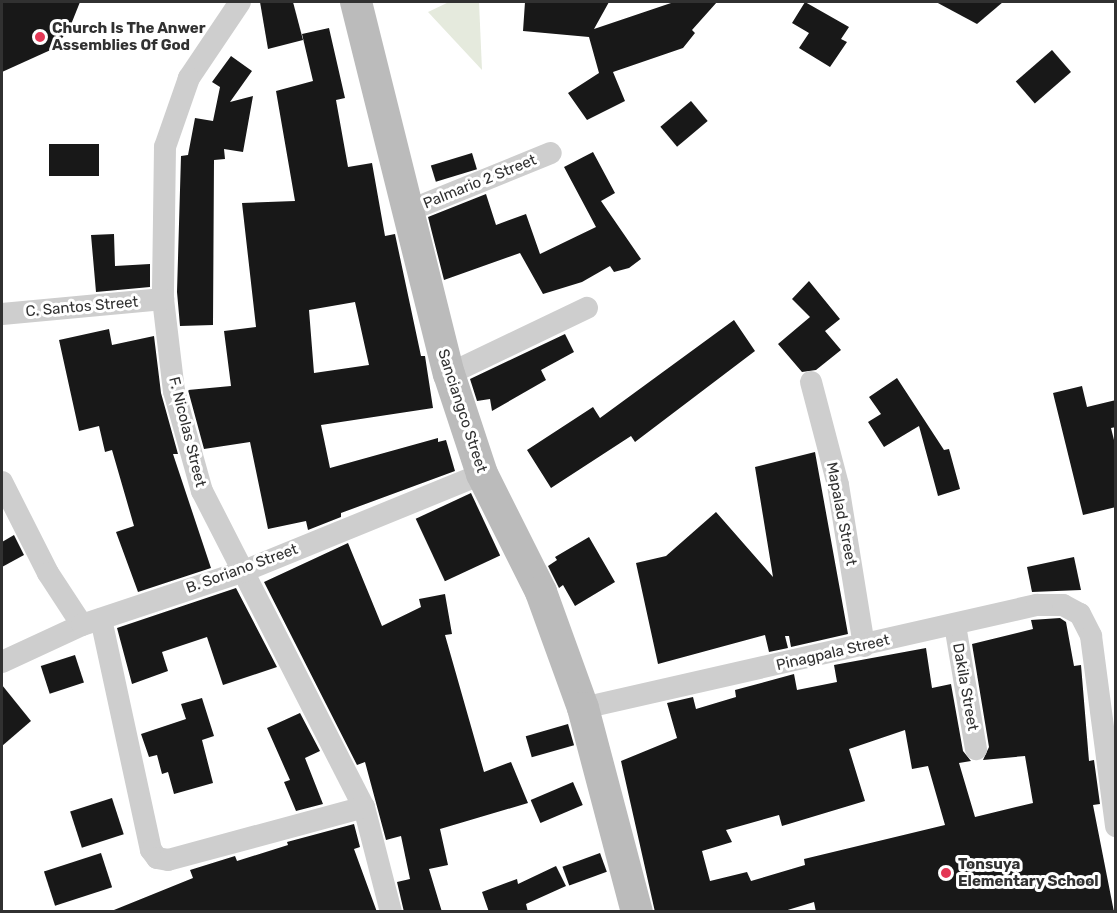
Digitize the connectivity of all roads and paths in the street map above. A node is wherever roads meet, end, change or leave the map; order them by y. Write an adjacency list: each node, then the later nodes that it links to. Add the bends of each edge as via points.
1 (240, 2): 5 (street, F. Nicolas Street, via 189,78 165,147)
2 (356, 2): 4 (main road, Sanciangco Street)
3 (551, 153): 4 (street, Palmario 2 Street)
4 (408, 211): 8 (main road, Sanciangco Street)
5 (163, 299): 7 (street, C. Santos Street); 12 (street, F. Nicolas Street, via 174,391 202,491)
6 (587, 308): 8 (street)
7 (2, 314)
8 (449, 374): 10 (main road, Sanciangco Street)
9 (811, 382): 15 (street, Mapalad Street, via 838,485)
10 (482, 474): 12 (street, B. Soriano Street); 17 (main road, Sanciangco Street, via 541,592)
11 (2, 482): 13 (street, via 48,573)
12 (244, 571): 13 (street, B. Soriano Street); 19 (street, F. Nicolas Street)
13 (91, 622): 16 (street, B. Soriano Street); 19 (street, via 151,850 157,858 168,860)
14 (955, 624): 15 (street, Pinagpala Street); 18 (street, Dakila Street); 20 (street, Pinagpala Street, via 1037,605 1063,605 1080,614 1091,636)
15 (864, 646): 17 (street, Pinagpala Street)
16 (2, 662)
17 (583, 708): 22 (main road, Sanciangco Street)
18 (976, 749)
19 (364, 807): 21 (street, F. Nicolas Street)
20 (1116, 826)
21 (391, 912)
22 (637, 912)

